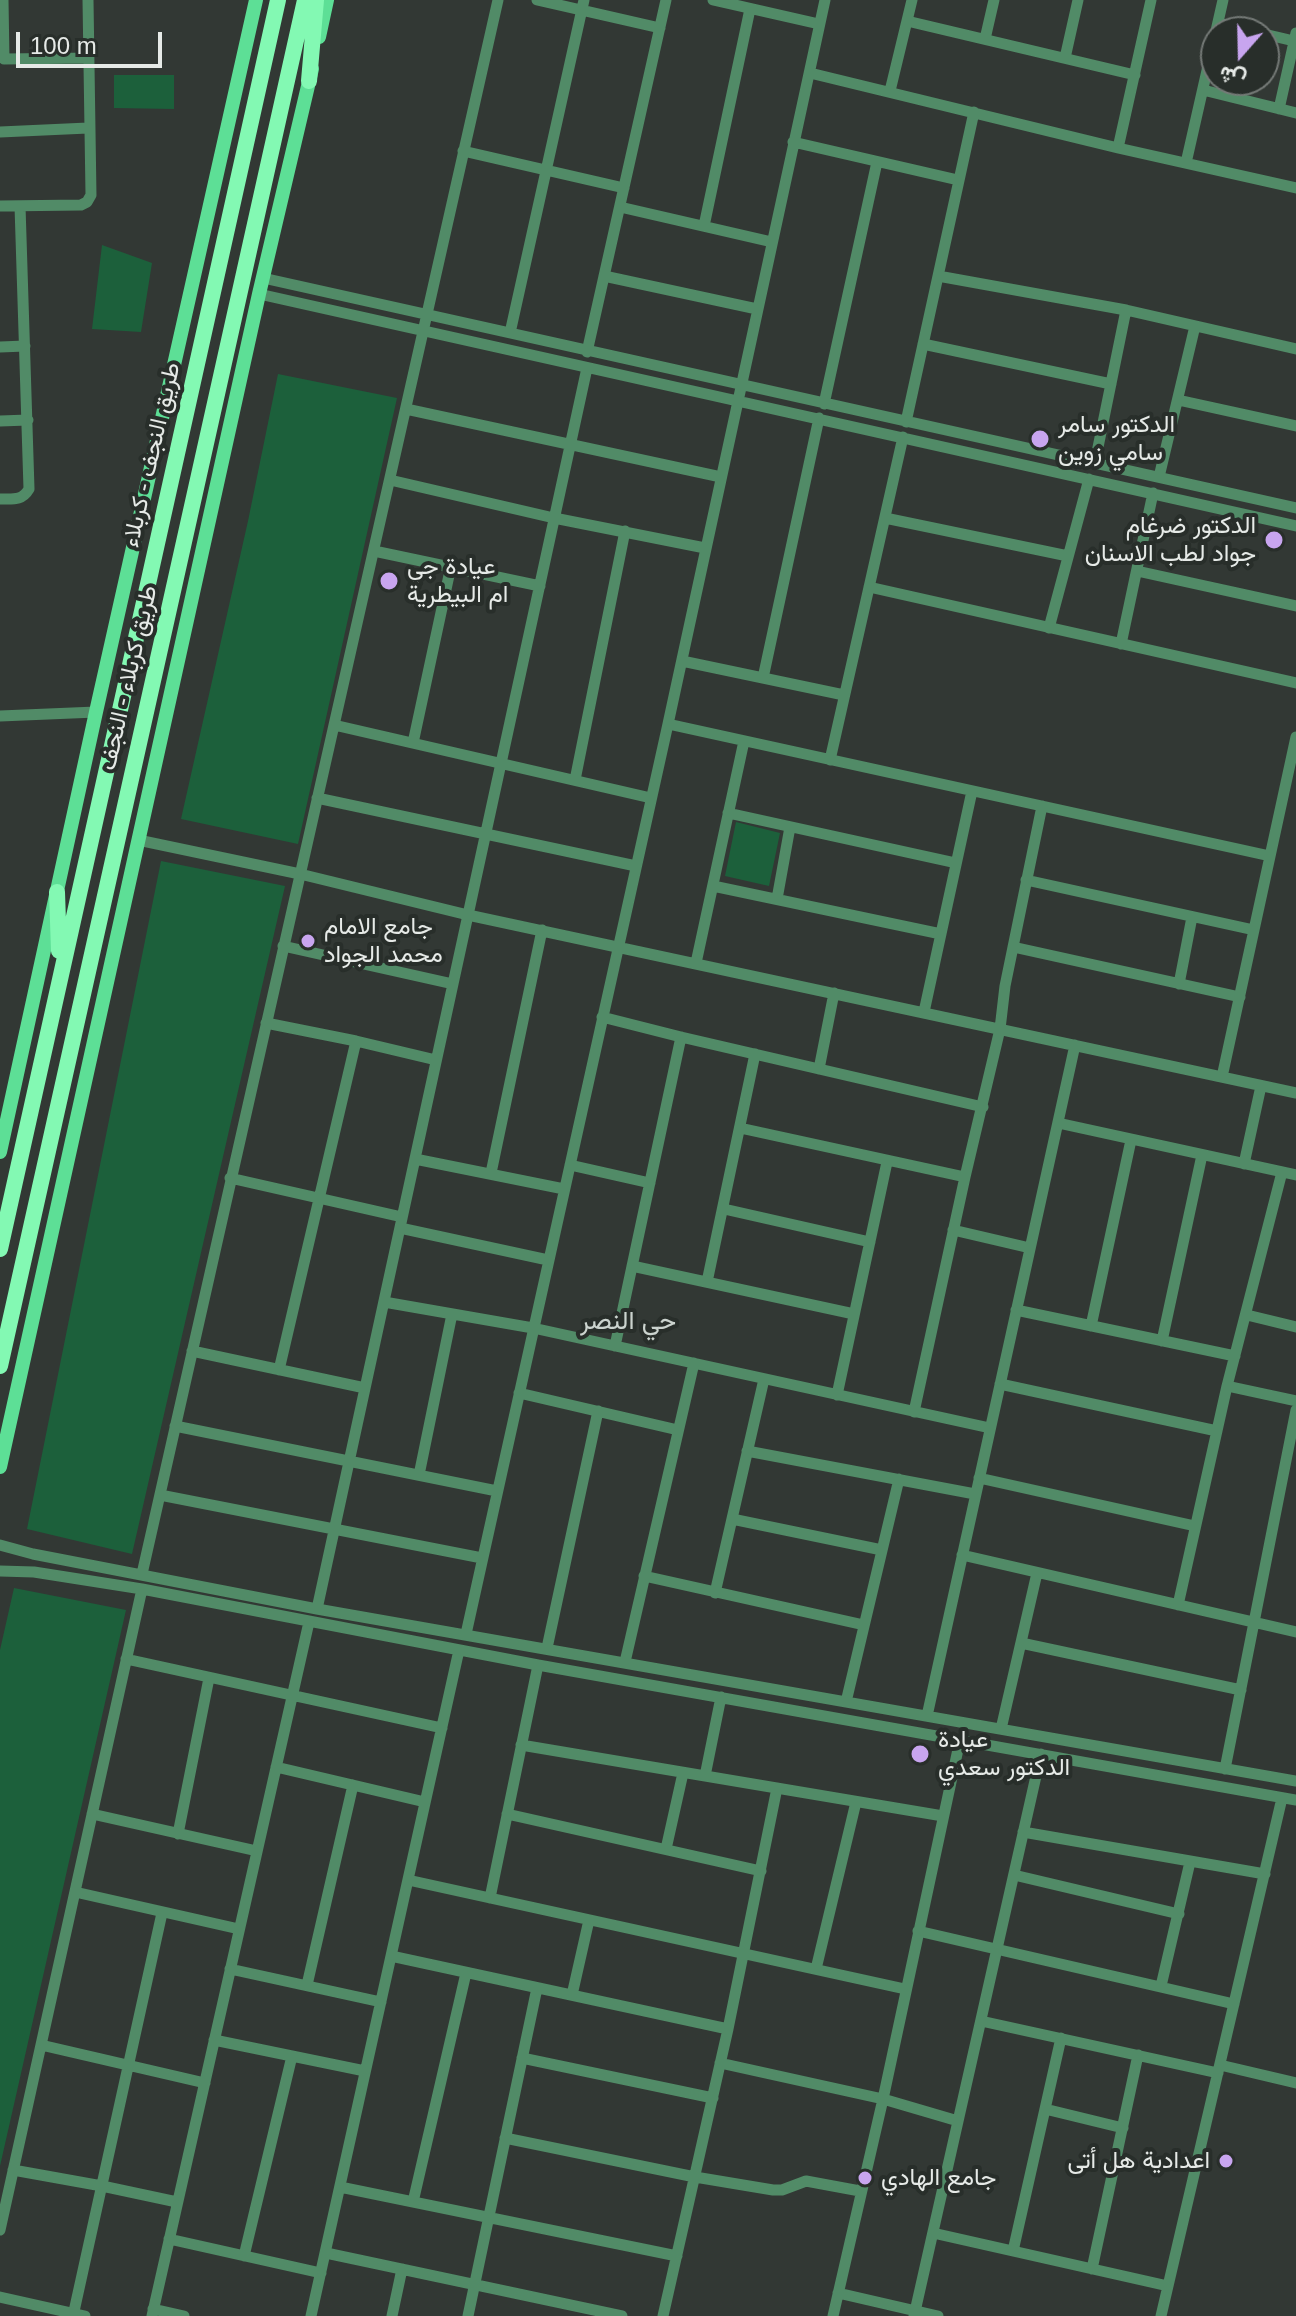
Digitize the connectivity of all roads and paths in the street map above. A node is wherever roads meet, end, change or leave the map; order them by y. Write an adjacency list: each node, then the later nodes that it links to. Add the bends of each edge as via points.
1 (3, 0): 26 (street)
2 (88, 0): 24 (street)
3 (256, 0): 113 (main road)
4 (278, 0): 148 (highway, طريق النجف - کربلاء)
5 (305, 0): 206 (highway, طريق کربلاء - النجف)
6 (316, 0): 29 (highway)
7 (327, 0): 29 (main road)
8 (498, 0): 40 (street)
9 (537, 0): 17 (street)
10 (666, 0): 21 (street)
11 (713, 0): 18 (street)
12 (825, 0): 20 (street)
13 (912, 0): 19 (street)
14 (994, 0): 23 (street)
15 (1078, 0): 25 (street)
16 (1151, 0): 28 (street)
17 (583, 5): 21 (street); 43 (street)
18 (750, 9): 20 (street); 50 (street)
19 (907, 21): 23 (street); 30 (street)
20 (819, 24): 27 (street)
21 (660, 28): 45 (street)
22 (1295, 37): 33 (street)
23 (985, 39): 25 (street)
24 (88, 58): 26 (street); 36 (street)
25 (1065, 58): 28 (street)
26 (2, 60)
27 (810, 73): 30 (street); 38 (street)
28 (1135, 75): 39 (street)
29 (309, 81): 54 (main road)
30 (890, 91): 34 (street)
31 (1202, 96): 42 (street)
32 (1227, 96): 33 (street)
33 (1279, 109): 35 (street)
34 (974, 112): 39 (street); 44 (street)
35 (1296, 113)
36 (88, 128): 37 (street); 48 (street, via 87,202)
37 (0, 132)
38 (793, 142): 41 (street); 51 (street)
39 (1118, 148): 42 (street)
40 (463, 151): 43 (street); 58 (street)
41 (877, 162): 44 (street); 78 (street)
42 (1186, 163): 46 (street)
43 (545, 170): 45 (street); 62 (street)
44 (958, 180): 53 (street)
45 (624, 188): 49 (street)
46 (1296, 188)
47 (0, 206): 48 (street)
48 (20, 206): 65 (street)
49 (620, 207): 50 (street); 52 (street)
50 (704, 226): 51 (street)
51 (772, 242): 56 (street)
52 (604, 276): 56 (street); 68 (street)
53 (938, 276): 57 (street); 64 (street)
54 (263, 278): 55 (main road); 58 (street)
55 (259, 294): 61 (street); 130 (main road)
56 (757, 309): 72 (street)
57 (1126, 310): 60 (street); 71 (street)
58 (427, 316): 59 (street); 61 (street)
59 (450, 320): 62 (street); 63 (street)
60 (1195, 326): 67 (street); 76 (street)
61 (424, 330): 63 (street); 79 (street)
62 (510, 333): 68 (street)
63 (445, 335): 69 (street)
64 (923, 344): 71 (street); 83 (street)
65 (25, 346): 66 (street); 81 (street)
66 (0, 347)
67 (1296, 349)
68 (587, 352): 70 (street)
69 (587, 368): 74 (street); 86 (street)
70 (724, 382): 72 (street); 74 (street)
71 (1111, 384): 87 (street)
72 (740, 386): 73 (street); 75 (street)
73 (757, 389): 77 (street); 78 (street)
74 (722, 397): 75 (street)
75 (737, 400): 77 (street); 88 (street)
76 (1178, 400): 84 (street); 89 (street)
77 (753, 404): 80 (street)
78 (824, 404): 83 (street)
79 (406, 409): 86 (street); 91 (street)
80 (819, 418): 85 (street); 110 (street)
81 (28, 420): 82 (street); 93 (street, via 29,489 18,499)
82 (0, 421)
83 (906, 422): 87 (street)
84 (1296, 426)
85 (903, 437): 90 (street); 96 (street)
86 (570, 446): 88 (street); 95 (street)
87 (1095, 462): 89 (street)
88 (721, 477): 99 (street)
89 (1159, 477): 94 (street)
90 (1089, 479): 92 (street); 101 (street)
91 (390, 480): 95 (street); 100 (street)
92 (1153, 493): 97 (street); 103 (street)
93 (0, 499)
94 (1296, 508)
95 (554, 518): 98 (street); 104 (street)
96 (885, 518): 101 (street); 105 (street)
97 (1296, 526)
98 (625, 531): 99 (street); 122 (street)
99 (705, 548): 109 (street)
100 (374, 551): 102 (street); 116 (street)
101 (1068, 556): 107 (street)
102 (451, 566): 104 (street); 119 (street)
103 (1137, 571): 106 (street); 108 (street)
104 (540, 586): 121 (street)
105 (869, 587): 107 (street); 112 (street)
106 (1296, 606)
107 (1049, 628): 108 (street)
108 (1121, 644): 111 (street)
109 (682, 661): 110 (street); 115 (street)
110 (763, 678): 112 (street)
111 (1296, 683)
112 (844, 695): 120 (street)
113 (96, 712): 114 (street); 137 (main road)
114 (0, 716)
115 (668, 724): 118 (street); 125 (street)
116 (334, 725): 119 (street); 124 (street)
117 (1296, 737): 131 (street)
118 (744, 741): 120 (street); 127 (street)
119 (413, 743): 121 (street)
120 (830, 760): 123 (street)
121 (501, 764): 122 (street); 129 (street)
122 (575, 780): 125 (street)
123 (972, 791): 126 (street); 132 (street)
124 (317, 798): 129 (street); 134 (street)
125 (651, 798): 133 (street)
126 (1042, 806): 131 (street); 135 (street)
127 (728, 813): 128 (street); 136 (street)
128 (790, 827): 132 (street); 138 (street)
129 (485, 835): 133 (street); 139 (street)
130 (138, 840): 134 (street); 224 (main road)
131 (1270, 856): 142 (street)
132 (956, 863): 143 (street)
133 (636, 866): 145 (street)
134 (300, 874): 139 (street); 144 (street)
135 (1026, 880): 140 (street); 146 (street)
136 (713, 886): 138 (street); 147 (street)
137 (57, 892): 148 (highway); 170 (main road)
138 (777, 899): 143 (street)
139 (468, 915): 141 (street); 149 (street)
140 (1192, 917): 142 (street); 150 (street)
141 (542, 930): 145 (street); 177 (street)
142 (1254, 930): 152 (street)
143 (941, 934): 153 (street)
144 (283, 946): 149 (street); 155 (street)
145 (618, 946): 147 (street); 154 (street)
146 (1013, 947): 150 (street); 156 (street)
147 (696, 963): 151 (street)
148 (60, 976): 189 (highway, طريق النجف - کربلاء)
149 (453, 984): 161 (street)
150 (1179, 984): 152 (street)
151 (834, 993): 153 (street); 162 (street)
152 (1240, 997): 163 (street)
153 (924, 1012): 156 (street)
154 (602, 1017): 157 (street); 175 (street)
155 (266, 1023): 158 (street); 180 (street)
156 (1000, 1029): 159 (street); 166 (street)
157 (681, 1037): 160 (street); 181 (street)
158 (356, 1041): 161 (street); 183 (street)
159 (1075, 1045): 163 (street); 167 (street)
160 (755, 1054): 162 (street); 168 (street)
161 (436, 1060): 172 (street)
162 (819, 1069): 166 (street)
163 (1222, 1077): 164 (street)
164 (1261, 1086): 165 (street); 174 (street)
165 (1296, 1093)
166 (983, 1107): 179 (street)
167 (1058, 1123): 169 (street); 188 (street)
168 (740, 1128): 173 (street); 184 (street)
169 (1131, 1140): 171 (street); 198 (street)
170 (0, 1152)
171 (1202, 1155): 174 (street); 201 (street)
172 (415, 1159): 177 (street); 185 (street)
173 (887, 1162): 179 (street); 187 (street)
174 (1244, 1164): 176 (street)
175 (570, 1165): 181 (street); 182 (street)
176 (1282, 1172): 178 (street); 197 (street)
177 (491, 1173): 182 (street)
178 (1296, 1175)
179 (965, 1177): 186 (street)
180 (230, 1178): 183 (street); 203 (street)
181 (650, 1183): 191 (street)
182 (564, 1189): 190 (street)
183 (319, 1198): 185 (street); 207 (street)
184 (724, 1209): 187 (street); 192 (street)
185 (401, 1222): 190 (street); 193 (street)
186 (953, 1230): 188 (street); 217 (street)
187 (870, 1242): 196 (street)
188 (1030, 1248): 194 (street)
189 (0, 1249)
190 (548, 1260): 200 (street)
191 (632, 1266): 192 (street); 202 (street)
192 (707, 1282): 196 (street)
193 (384, 1302): 195 (street); 211 (street)
194 (1016, 1310): 198 (street); 209 (street)
195 (452, 1314): 200 (street); 225 (street)
196 (854, 1314): 213 (street)
197 (1247, 1315): 199 (street); 204 (street)
198 (1091, 1326): 201 (street)
199 (1296, 1327)
200 (533, 1328): 202 (street); 212 (street)
201 (1162, 1341): 204 (street)
202 (615, 1346): 205 (street)
203 (192, 1351): 207 (street); 218 (street)
204 (1235, 1356): 210 (street)
205 (694, 1363): 208 (street); 220 (street)
206 (0, 1366)
207 (279, 1370): 211 (street)
208 (764, 1379): 213 (street); 222 (street)
209 (1000, 1384): 219 (street); 221 (street)
210 (1227, 1386): 214 (street); 221 (street)
211 (365, 1388): 223 (street)
212 (519, 1393): 216 (street); 228 (street)
213 (837, 1395): 217 (street)
214 (1296, 1401)
215 (1296, 1410): 249 (street)
216 (598, 1411): 220 (street); 254 (street)
217 (914, 1412): 219 (street)
218 (175, 1426): 223 (street); 230 (street)
219 (990, 1428): 226 (street)
220 (678, 1430): 243 (street)
221 (1217, 1431): 232 (street)
222 (747, 1451): 227 (street); 231 (street)
223 (349, 1462): 225 (street); 233 (street)
224 (0, 1467)
225 (419, 1475): 228 (street)
226 (979, 1478): 229 (street); 232 (street)
227 (899, 1479): 229 (street); 235 (street)
228 (497, 1491): 238 (street)
229 (975, 1494): 237 (street)
230 (160, 1495): 233 (street); 242 (street)
231 (732, 1519): 235 (street); 245 (street)
232 (1195, 1526): 246 (street)
233 (334, 1529): 238 (street); 247 (street)
234 (0, 1545): 236 (street)
235 (882, 1550): 250 (street)
236 (33, 1554): 240 (street, via 27,1561); 242 (street)
237 (962, 1555): 241 (street); 267 (street)
238 (482, 1558): 252 (street)
239 (0, 1571): 240 (street)
240 (34, 1572): 244 (street)
241 (1037, 1573): 246 (street); 253 (street)
242 (142, 1574): 247 (street)
243 (644, 1576): 245 (street); 258 (street)
244 (142, 1589): 248 (street); 257 (street)
245 (715, 1593): 250 (street)
246 (1178, 1605): 249 (street)
247 (317, 1609): 252 (street)
248 (309, 1622): 255 (street); 264 (street)
249 (1254, 1623): 251 (street); 263 (street)
250 (864, 1625): 266 (street)
251 (1296, 1632)
252 (466, 1634): 254 (street)
253 (1021, 1643): 263 (street); 269 (street)
254 (547, 1648): 256 (street)
255 (459, 1650): 259 (street); 268 (street)
256 (584, 1655): 258 (street); 260 (street, via 588,1665)
257 (126, 1659): 261 (street); 288 (street)
258 (623, 1662): 262 (street, via 614,1669); 266 (street)
259 (538, 1665): 260 (street); 271 (street)
260 (581, 1673): 262 (street)
261 (209, 1678): 264 (street); 292 (street)
262 (618, 1679): 265 (street)
263 (1241, 1690): 277 (street)
264 (292, 1696): 268 (street); 275 (street)
265 (721, 1697): 270 (street); 279 (street)
266 (846, 1702): 267 (street)
267 (927, 1716): 269 (street)
268 (442, 1728): 286 (street)
269 (1001, 1729): 272 (street)
270 (960, 1740): 273 (street); 290 (street)
271 (521, 1745): 278 (street); 289 (street)
272 (1122, 1751): 274 (street); 276 (street, via 1125,1763)
273 (1041, 1754): 276 (street); 291 (street)
274 (1162, 1758): 277 (street); 280 (street, via 1155,1765)
275 (276, 1767): 282 (street); 294 (street)
276 (1117, 1768): 280 (street)
277 (1225, 1769): 281 (street)
278 (683, 1773): 279 (street); 293 (street)
279 (705, 1776): 283 (street)
280 (1159, 1776): 284 (street)
281 (1296, 1781)
282 (353, 1785): 286 (street); 313 (street)
283 (777, 1788): 287 (street); 296 (street)
284 (1282, 1798): 285 (street); 297 (street)
285 (1296, 1800)
286 (425, 1802): 299 (street)
287 (856, 1802): 290 (street); 311 (street)
288 (92, 1814): 292 (street); 300 (street)
289 (507, 1814): 293 (street); 301 (street)
290 (943, 1816): 306 (street)
291 (1023, 1832): 295 (street); 298 (street)
292 (178, 1834): 294 (street)
293 (666, 1849): 296 (street)
294 (257, 1851): 305 (street)
295 (1190, 1862): 297 (street); 303 (street)
296 (761, 1871): 308 (street)
297 (1265, 1874): 319 (street)
298 (1014, 1875): 303 (street); 307 (street)
299 (408, 1880): 301 (street); 309 (street)
300 (75, 1892): 302 (street); 324 (street)
301 (490, 1898): 304 (street)
302 (162, 1913): 305 (street); 329 (street)
303 (1179, 1914): 314 (street)
304 (589, 1920): 308 (street); 317 (street)
305 (239, 1929): 310 (street)
306 (918, 1931): 307 (street); 316 (street)
307 (997, 1948): 314 (street); 320 (street)
308 (744, 1953): 311 (street); 321 (street)
309 (391, 1956): 312 (street); 318 (street)
310 (230, 1969): 313 (street); 323 (street)
311 (816, 1969): 316 (street)
312 (466, 1973): 315 (street); 346 (street)
313 (307, 1985): 318 (street)
314 (1161, 1986): 319 (street)
315 (537, 1988): 317 (street); 327 (street)
316 (905, 1989): 335 (street)
317 (572, 1995): 321 (street)
318 (381, 2002): 331 (street)
319 (1234, 2004): 330 (street)
320 (981, 2021): 322 (street); 337 (street)
321 (728, 2029): 328 (street)
322 (1061, 2038): 325 (street); 336 (street)
323 (214, 2040): 326 (street); 332 (street)
324 (41, 2045): 329 (street); 340 (street)
325 (1138, 2055): 330 (street); 338 (street)
326 (292, 2056): 331 (street); 353 (street)
327 (522, 2058): 334 (street); 339 (street)
328 (720, 2063): 334 (street); 335 (street)
329 (128, 2066): 332 (street); 342 (street)
330 (1219, 2069): 333 (street); 359 (street)
331 (365, 2071): 343 (street)
332 (205, 2083): 345 (street)
333 (1296, 2083)
334 (713, 2098): 341 (street)
335 (883, 2099): 337 (street); 344 (street)
336 (1045, 2109): 338 (street); 351 (street)
337 (958, 2121): 349 (street)
338 (1123, 2128): 356 (street)
339 (505, 2138): 341 (street); 347 (street)
340 (13, 2170): 342 (street); 348 (street)
341 (695, 2177): 344 (street, via 773,2190 806,2181); 354 (street)
342 (102, 2186): 345 (street); 364 (street)
343 (340, 2187): 346 (street); 352 (street)
344 (860, 2191): 360 (street)
345 (177, 2202): 350 (street)
346 (413, 2202): 347 (street)
347 (489, 2217): 354 (street); 358 (street)
348 (0, 2230)
349 (933, 2233): 351 (street); 363 (street)
350 (169, 2239): 353 (street); 362 (street)
351 (1013, 2251): 356 (street)
352 (326, 2253): 355 (street); 357 (street)
353 (244, 2256): 357 (street)
354 (677, 2256): 370 (street)
355 (402, 2269): 358 (street); 367 (street)
356 (1092, 2269): 359 (street)
357 (321, 2273): 366 (street)
358 (474, 2284): 368 (street); 369 (street)
359 (1168, 2286): 373 (street)
360 (838, 2293): 363 (street); 371 (street)
361 (0, 2297): 364 (street)
362 (152, 2313): 365 (street)
363 (915, 2313): 372 (street)
364 (78, 2315)
365 (184, 2316)
366 (311, 2316)
367 (392, 2316)
368 (468, 2316)
369 (622, 2316)
370 (663, 2316)
371 (833, 2316)
372 (938, 2316)
373 (1161, 2316)

